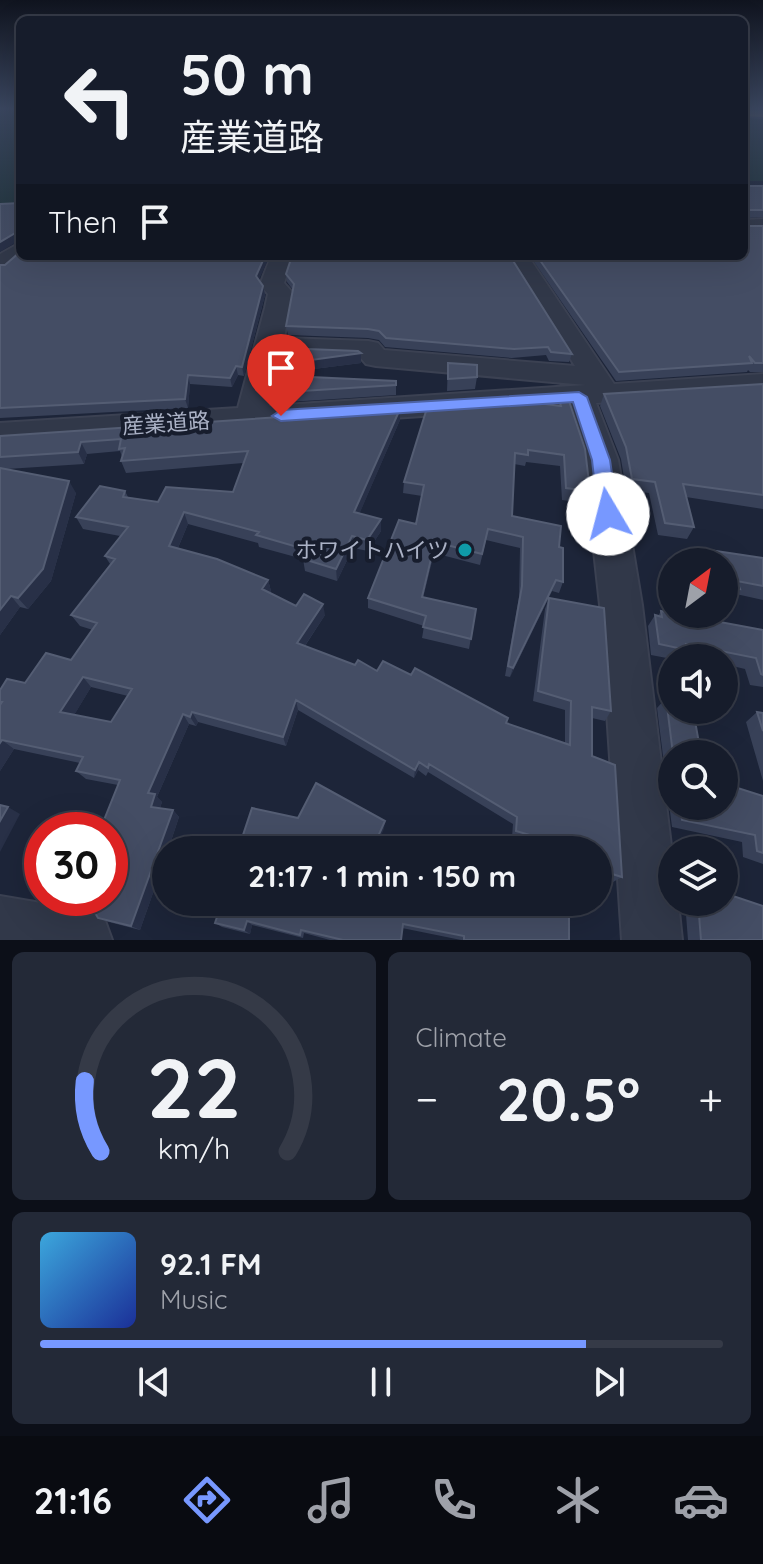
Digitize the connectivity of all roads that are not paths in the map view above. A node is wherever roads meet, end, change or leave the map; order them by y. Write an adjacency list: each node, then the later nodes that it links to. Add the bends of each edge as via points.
1 (16, 252): 4 (street)
2 (281, 260): 5 (street, via 272,285 280,292)
3 (519, 260): 7 (street)
4 (0, 265)
5 (271, 346): 7 (street, via 368,349 376,358); 8 (street)
6 (763, 383): 7 (street, 産業道路)
7 (594, 389): 8 (street, 産業道路); 12 (street, via 621,605)
8 (251, 417): 9 (street, 産業道路)
9 (0, 434)
10 (0, 926): 11 (street)
11 (82, 940)
12 (652, 940)

